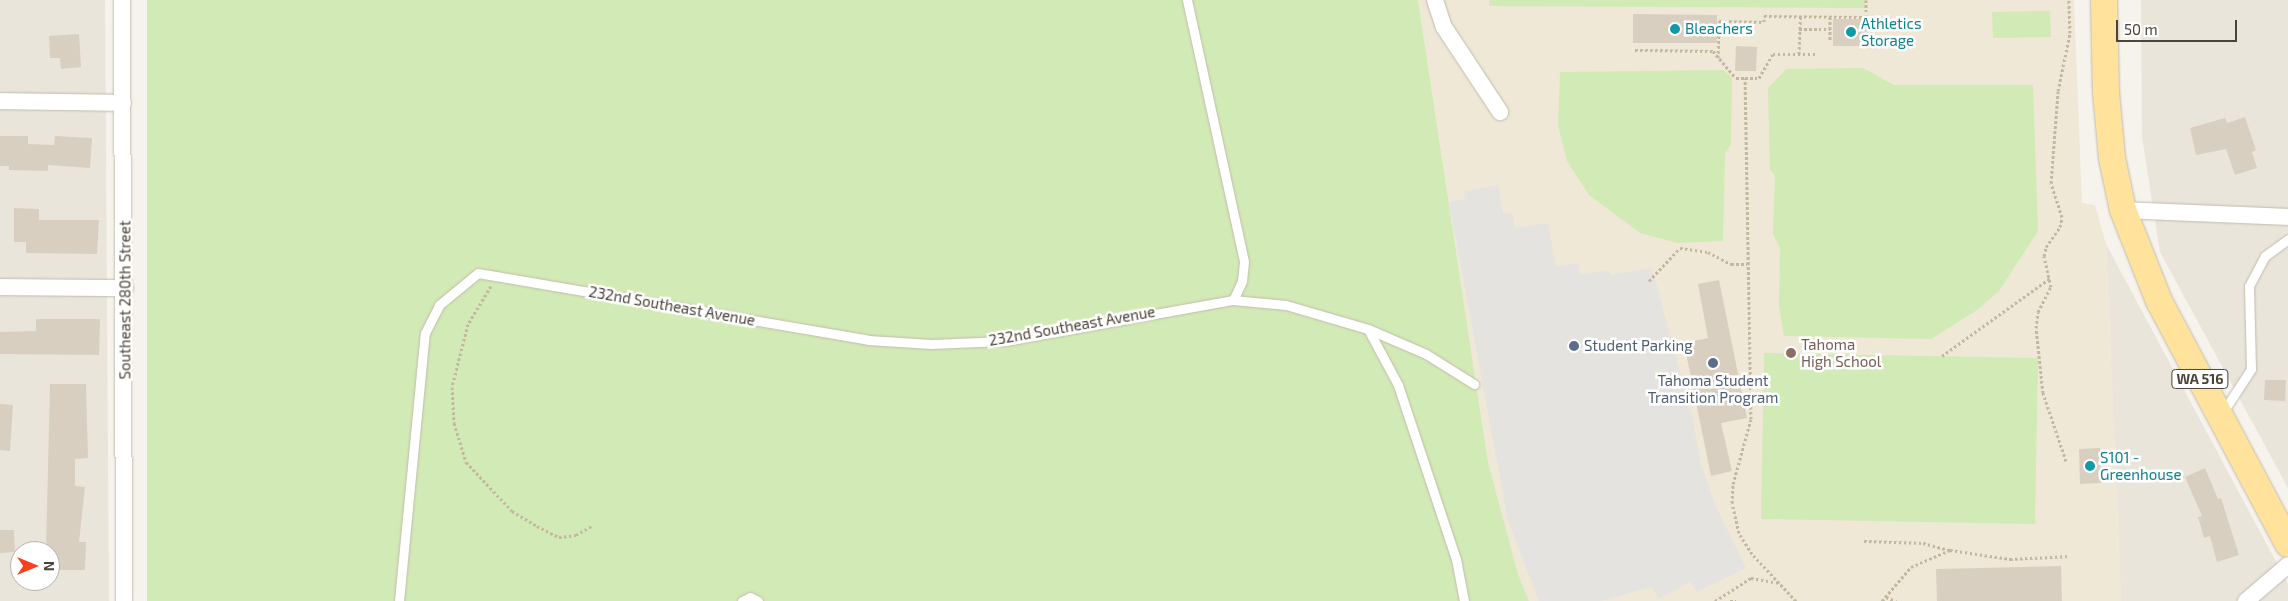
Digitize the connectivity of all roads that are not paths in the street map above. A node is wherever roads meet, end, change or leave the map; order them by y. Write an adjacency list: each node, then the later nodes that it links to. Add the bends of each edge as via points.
1 (122, 0): 6 (street, Southeast 280th Street)
2 (1187, 0): 13 (lane, via 1244,262 1242,281)
3 (1435, 0): 7 (street, via 1444,27)
4 (2104, 0): 8 (main road, WA 516, via 2112,149)
5 (0, 101): 6 (street)
6 (123, 103): 12 (street, Southeast 280th Street)
7 (1500, 112)
8 (2123, 210): 9 (street); 16 (main road, WA 516, via 2158,302)
9 (2288, 217)
10 (2288, 239): 16 (lane, via 2264,256 2249,286 2251,369)
11 (0, 287): 12 (street)
12 (125, 288): 19 (street, Southeast 280th Street)
13 (1234, 300): 14 (lane, 232nd Southeast Avenue, via 1286,305); 20 (lane, 232nd Southeast Avenue, via 1004,341 931,344 868,340 478,273 439,305 425,333)
14 (1368, 329): 15 (lane, 232nd Southeast Avenue, via 1426,354); 23 (lane, via 1398,385 1456,559)
15 (1474, 384)
16 (2220, 416): 17 (main road, WA 516)
17 (2285, 532)
18 (2288, 565): 24 (street)
19 (124, 601)
20 (399, 601)
21 (742, 601): 22 (lane, via 750,597)
22 (758, 601)
23 (1464, 601)
24 (2246, 601)

